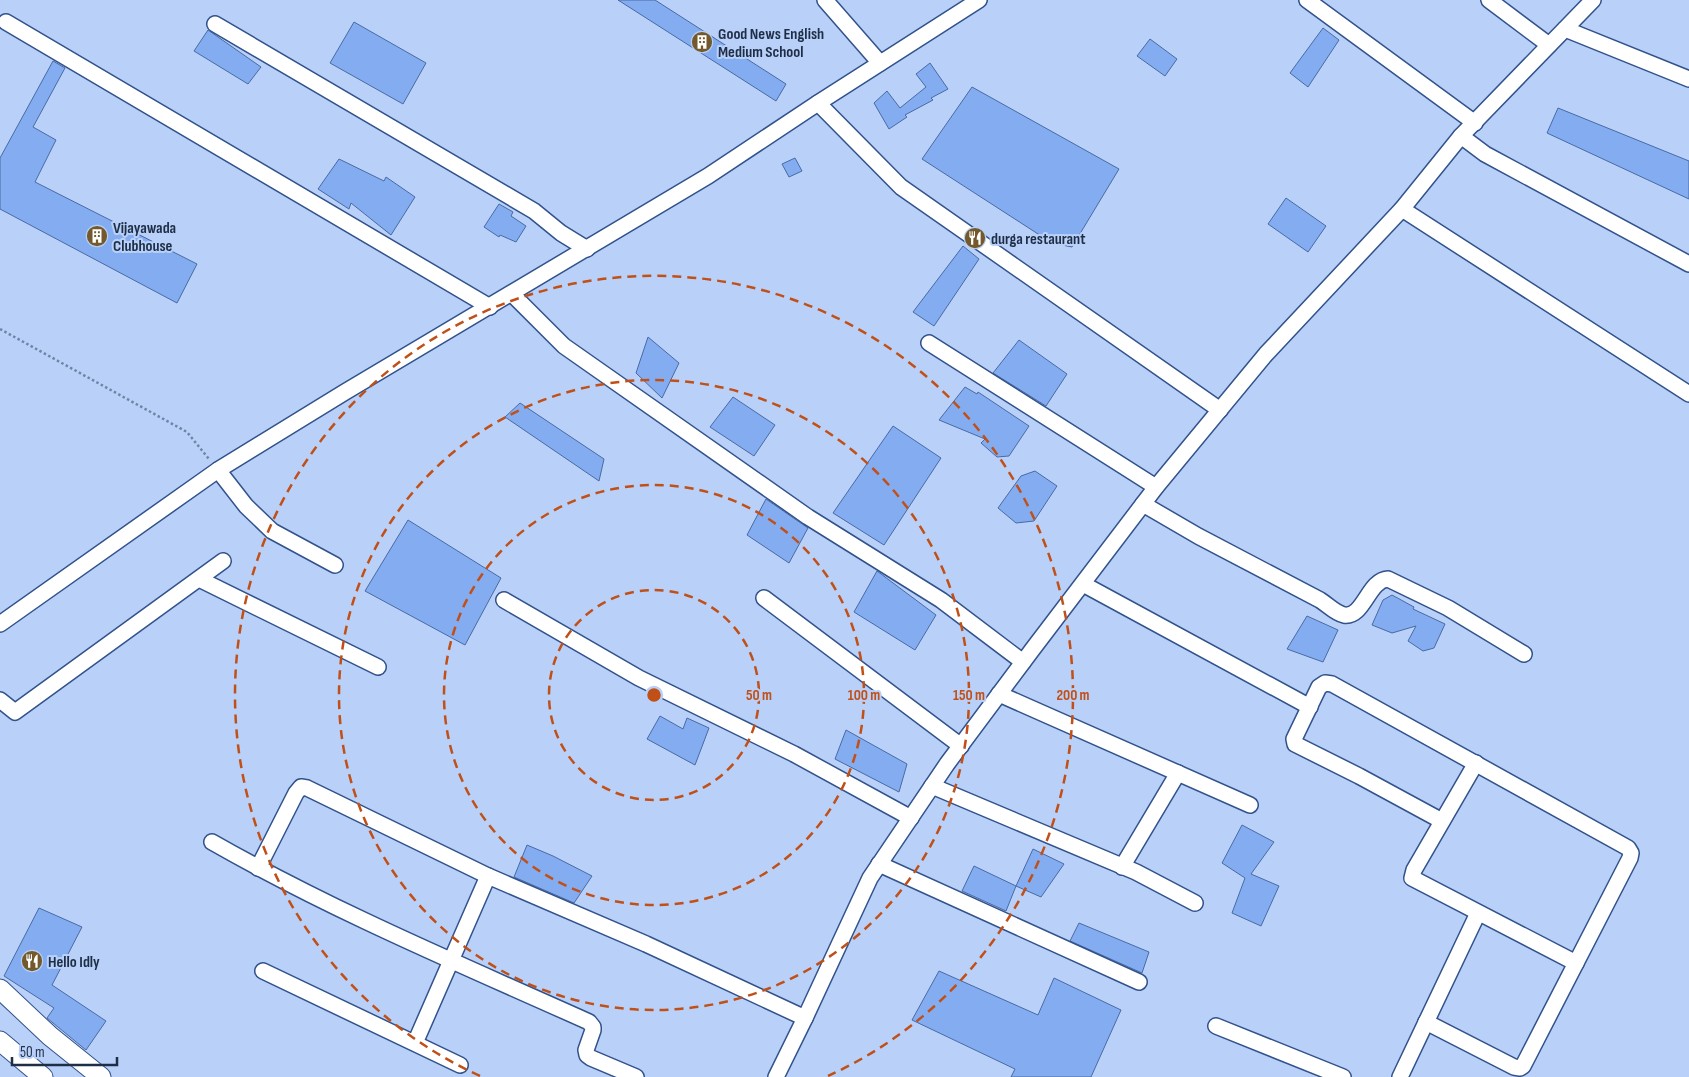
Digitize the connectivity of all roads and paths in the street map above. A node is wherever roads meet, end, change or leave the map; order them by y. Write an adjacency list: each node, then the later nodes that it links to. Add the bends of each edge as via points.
1 (825, 0): 10 (street)
2 (978, 0): 10 (street)
3 (1307, 0): 13 (street)
4 (1489, 0): 9 (street)
5 (1593, 0): 8 (street)
6 (6, 22): 19 (street)
7 (215, 24): 16 (street, via 534,210 561,233)
8 (1564, 29): 9 (street); 11 (street)
9 (1549, 45): 13 (street)
10 (880, 63): 12 (street)
11 (1689, 79)
12 (818, 103): 16 (street, via 708,176); 23 (street, via 901,187)
13 (1475, 123): 14 (street)
14 (1461, 136): 15 (street); 17 (street, via 1485,154)
15 (1402, 209): 22 (street); 23 (street, via 1266,354)
16 (587, 249): 18 (street)
17 (1689, 264)
18 (512, 294): 19 (street); 35 (street, via 564,346 808,517 941,600)
19 (490, 307): 24 (street)
20 (0, 329): 24 (path, via 187,432)
21 (929, 343): 25 (street)
22 (1689, 394)
23 (1220, 410): 25 (street)
24 (218, 470): 28 (street, via 246,506 272,531); 33 (street)
25 (1156, 487): 26 (street)
26 (1143, 504): 30 (street); 34 (street, via 1344,615 1354,613 1375,585 1388,579 1448,608)
27 (223, 561): 29 (street)
28 (335, 565)
29 (199, 578): 36 (street); 38 (street, via 14,712)
30 (1083, 584): 35 (street); 39 (street)
31 (764, 598): 40 (street)
32 (504, 600): 45 (street, via 639,678 794,754)
33 (0, 624)
34 (1524, 654)
35 (1023, 662): 37 (street)
36 (378, 667)
37 (999, 694): 40 (street); 42 (street)
38 (0, 700)
39 (1310, 707): 41 (street, via 1319,687 1325,683 1332,684); 46 (street, via 1294,739 1295,744)
40 (961, 746): 43 (street)
41 (1476, 763): 46 (street); 55 (street, via 1628,848 1630,858)
42 (1178, 773): 44 (street); 49 (street)
43 (932, 786): 45 (street); 49 (street)
44 (1250, 805)
45 (911, 818): 48 (street)
46 (1442, 821): 53 (street, via 1412,878)
47 (212, 842): 50 (street)
48 (879, 864): 57 (street); 59 (street)
49 (1122, 866): 52 (street)
50 (258, 868): 51 (street, via 301,787); 54 (street)
51 (488, 876): 54 (street); 59 (street, via 646,944)
52 (1195, 904)
53 (1478, 913): 55 (street); 60 (street)
54 (452, 961): 63 (street); 67 (street, via 589,1022 593,1030 587,1055)
55 (1576, 963): 60 (street, via 1520,1068)
56 (263, 972): 63 (street)
57 (1139, 982)
58 (0, 989): 66 (main road, via 50,1036)
59 (805, 1018): 68 (street)
60 (1426, 1022): 70 (street)
61 (1216, 1026): 69 (street)
62 (0, 1042): 65 (main road)
63 (415, 1043): 64 (street)
64 (460, 1064)
65 (43, 1077)
66 (101, 1077)
67 (636, 1077)
68 (776, 1077)
69 (1343, 1077)
70 (1400, 1077)

